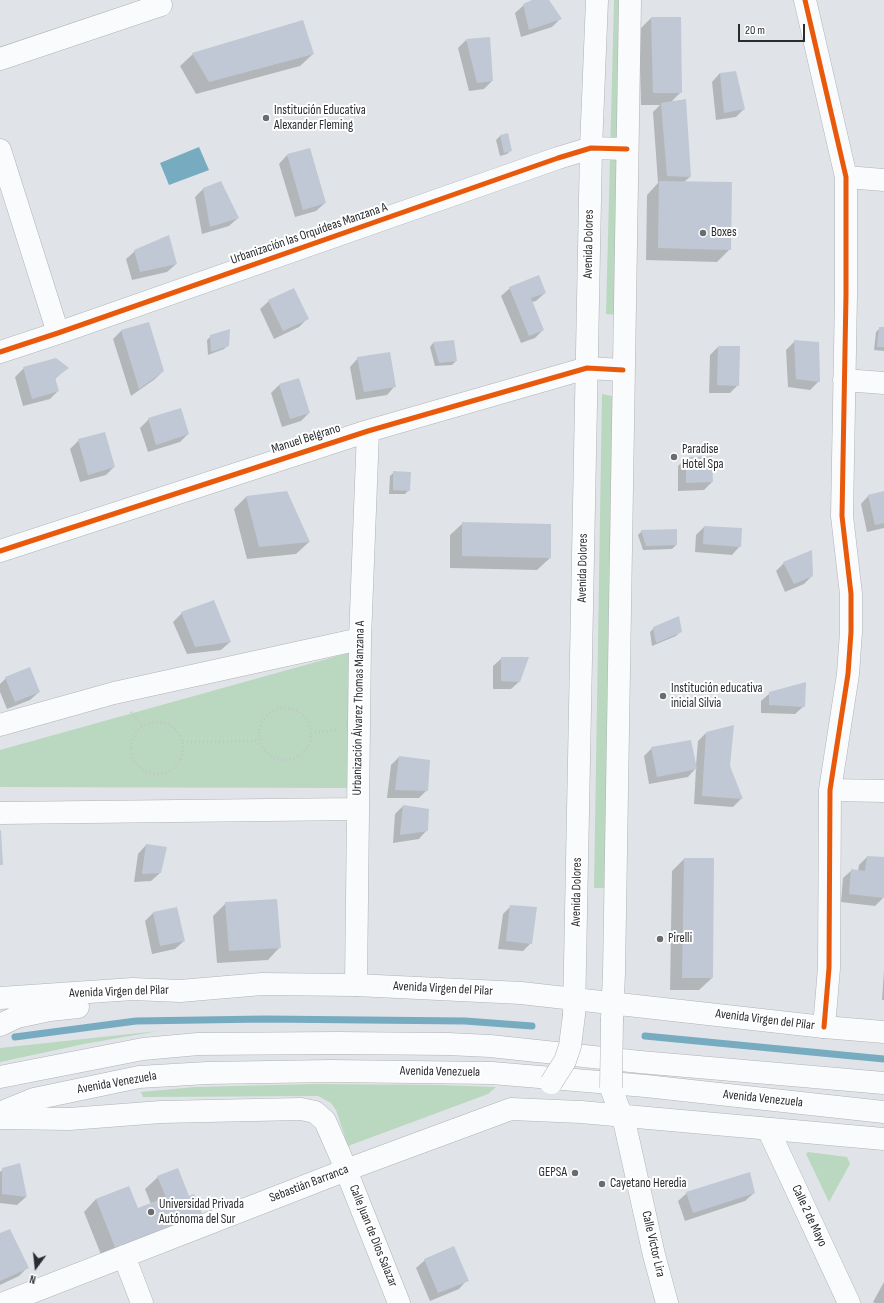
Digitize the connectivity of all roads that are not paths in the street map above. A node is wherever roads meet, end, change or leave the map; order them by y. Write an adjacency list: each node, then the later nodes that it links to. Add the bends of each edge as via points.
1 (597, 0): 6 (main road, Avenida Dolores)
2 (630, 0): 7 (main road)
3 (805, 0): 9 (main road)
4 (161, 5): 5 (main road)
5 (0, 59)
6 (591, 148): 7 (main road, Urbanización las Orquídeas Manzana A); 11 (main road, Urbanización las Orquídeas Manzana A); 13 (main road, Avenida Dolores)
7 (627, 148): 14 (main road)
8 (0, 150): 11 (main road)
9 (846, 178): 10 (main road); 15 (main road)
10 (884, 180)
11 (58, 333): 12 (main road, Urbanización las Orquídeas Manzana A)
12 (0, 352)
13 (587, 368): 14 (main road, Manuel Belgrano); 17 (main road, Manuel Belgrano); 28 (main road, Avenida Dolores)
14 (623, 370): 29 (main road)
15 (844, 380): 16 (main road); 21 (main road, via 842,516 851,594 851,632 848,674)
16 (884, 383)
17 (368, 431): 18 (main road, Manuel Belgrano); 19 (main road, Urbanización Álvarez Thomas Manzana A)
18 (0, 551)
19 (360, 639): 20 (main road, via 114,693); 23 (main road, Urbanización Álvarez Thomas Manzana A)
20 (0, 725)
21 (830, 790): 22 (main road); 31 (main road, via 829,968)
22 (884, 792)
23 (357, 809): 24 (main road); 25 (main road, Urbanización Álvarez Thomas Manzana A)
24 (0, 813)
25 (356, 985): 26 (main road, Avenida Virgen del Pilar, via 262,984); 28 (main road, Avenida Virgen del Pilar, via 521,993)
26 (180, 991): 27 (main road, Avenida Virgen del Pilar, via 133,989); 30 (main road, via 130,1001 50,1010 18,1017)
27 (0, 998)
28 (574, 1007): 29 (main road, Avenida Virgen del Pilar); 35 (main road, Avenida Dolores, bridge, via 570,1046 565,1061 551,1083)
29 (612, 1011): 31 (main road, Avenida Virgen del Pilar); 38 (main road, bridge, via 611,1088)
30 (0, 1025)
31 (824, 1027): 32 (main road, Avenida Virgen del Pilar)
32 (884, 1032)
33 (0, 1077): 34 (main road, Avenida Venezuela, via 143,1049 198,1044 345,1043 490,1046)
34 (884, 1083)
35 (510, 1109): 38 (main road, Sebastián Barranca); 42 (main road, Sebastián Barranca)
36 (884, 1112): 37 (main road, Avenida Venezuela, via 646,1086 492,1073 316,1071 138,1077 34,1099)
37 (0, 1113)
38 (623, 1116): 40 (main road); 47 (main road, Calle Víctor Lira)
39 (0, 1118): 42 (main road, Calle Juan de Dios Salazar, via 70,1119 161,1112 301,1109 316,1112 325,1122)
40 (768, 1129): 41 (main road); 48 (main road, Calle 2 de Mayo)
41 (884, 1139)
42 (346, 1170): 43 (main road, Sebastián Barranca); 46 (main road, Calle Juan de Dios Salazar)
43 (124, 1256): 44 (main road, Sebastián Barranca); 45 (main road)
44 (4, 1303)
45 (142, 1303)
46 (399, 1303)
47 (667, 1303)
48 (850, 1303)

